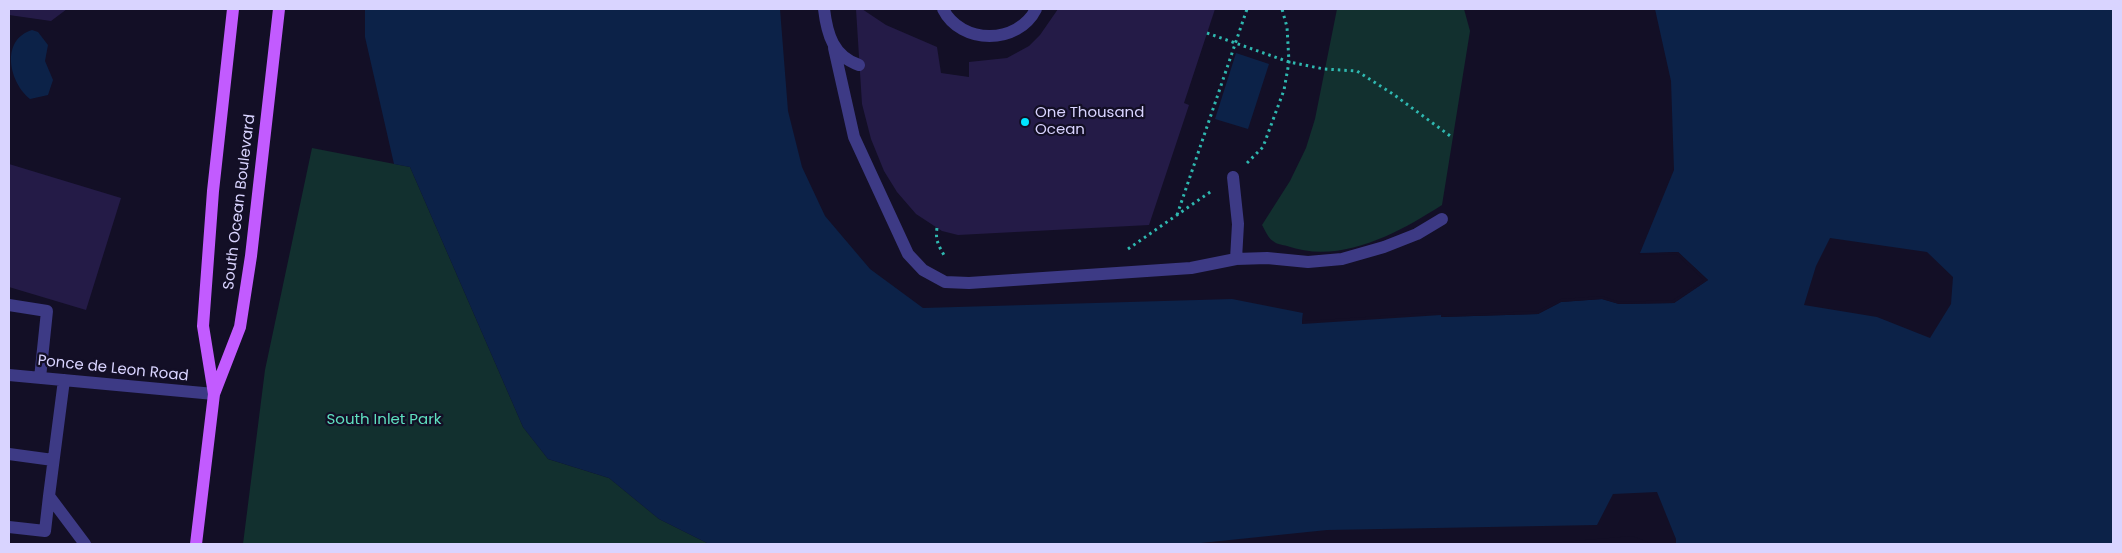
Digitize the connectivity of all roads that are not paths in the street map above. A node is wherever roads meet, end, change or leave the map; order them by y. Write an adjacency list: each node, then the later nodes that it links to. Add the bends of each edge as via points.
1 (233, 9): 15 (main road, South Ocean Boulevard, via 213,191 203,326)
2 (279, 9): 15 (main road, South Ocean Boulevard, via 240,327)
3 (824, 9): 6 (street, via 826,31)
4 (943, 9): 5 (street, via 962,29 980,36 1000,36 1018,29)
5 (1036, 9)
6 (834, 48): 7 (street, via 850,62); 10 (street, via 854,137 908,254 923,270 945,282 1192,268)
7 (859, 65)
8 (1233, 177): 10 (street, via 1238,224)
9 (1442, 220): 10 (street, via 1418,234 1342,259 1308,262)
10 (1236, 259)
11 (9, 305): 13 (street, via 46,311)
12 (9, 375): 13 (street, Ponce de Leon Road)
13 (40, 378): 14 (street, Ponce de Leon Road)
14 (64, 380): 15 (street, Ponce de Leon Road); 17 (street)
15 (214, 394): 21 (main road, South Ocean Boulevard)
16 (9, 454): 17 (street)
17 (53, 460): 18 (street)
18 (49, 496): 19 (street, via 45,531); 20 (street)
19 (9, 527)
20 (85, 544)
21 (196, 544)

